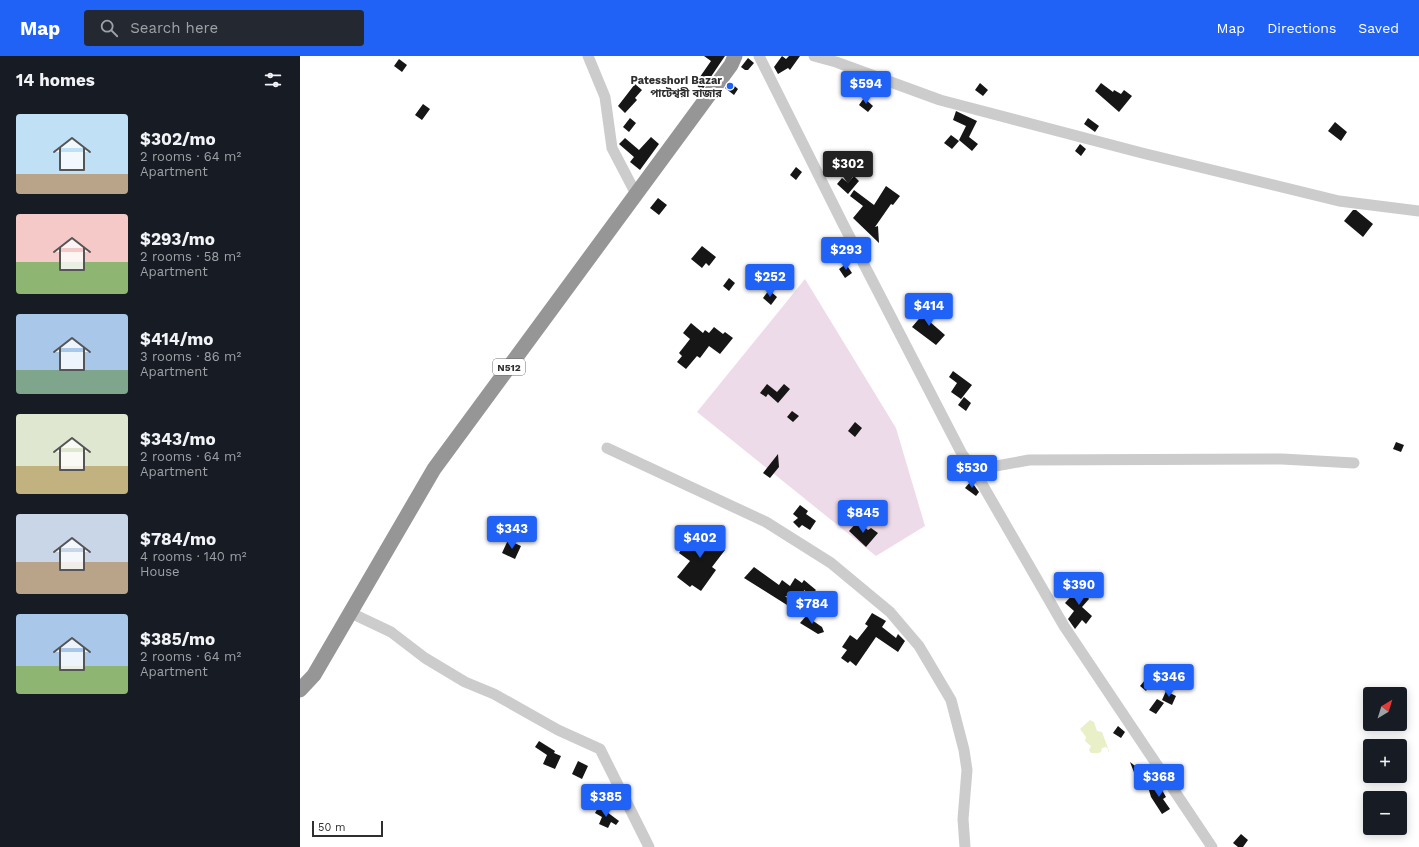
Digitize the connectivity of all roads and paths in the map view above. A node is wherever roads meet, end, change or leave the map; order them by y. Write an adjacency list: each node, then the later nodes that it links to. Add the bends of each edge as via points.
1 (588, 56): 5 (street, via 605,97 612,148)
2 (735, 56): 5 (highway, N512)
3 (759, 56): 9 (street, via 951,434)
4 (814, 56): 6 (street, via 940,100 1142,153 1339,201)
5 (636, 194): 10 (highway, N512, via 434,469)
6 (1419, 211)
7 (606, 448): 13 (street, via 766,522 831,563 890,612 919,646 951,700 967,770 963,819)
8 (1354, 463): 9 (street, via 1282,460 1029,460)
9 (974, 470): 14 (street, via 1064,626)
10 (351, 613): 11 (highway, N512, via 314,675); 12 (street, via 391,632 425,658 466,682 600,749)
11 (300, 690)
12 (649, 847)
13 (965, 847)
14 (1212, 847)

